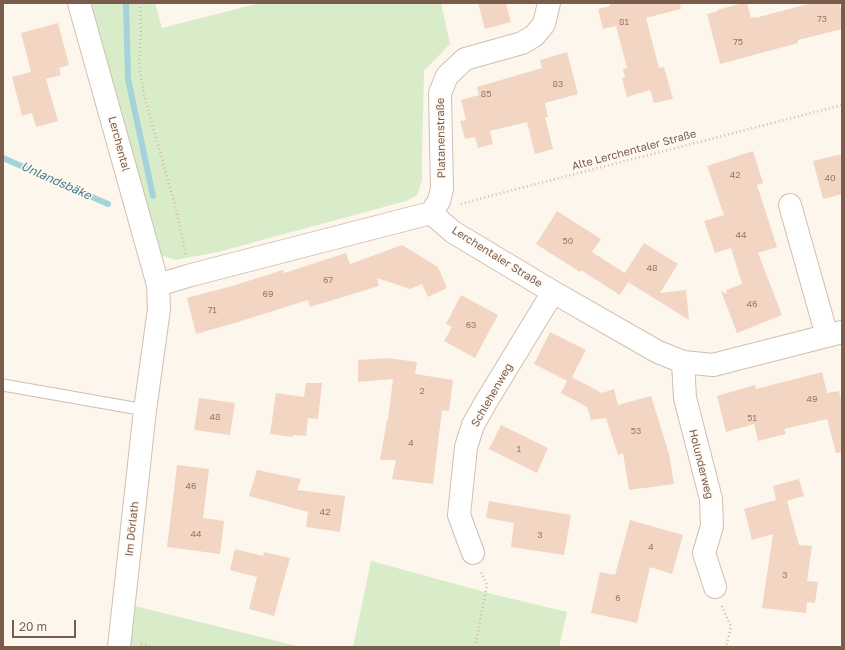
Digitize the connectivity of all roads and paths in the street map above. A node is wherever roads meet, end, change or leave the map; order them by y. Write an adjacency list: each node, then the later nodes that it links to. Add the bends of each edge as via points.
1 (79, 3): 8 (street, Lerchental)
2 (140, 3): 7 (path, via 139,65 144,95 175,205)
3 (549, 3): 6 (street, Platanenstraße, via 544,24 534,36 522,43 465,59 447,76 440,93 442,189 439,201)
4 (842, 105): 6 (path, Alte Lerchentaler Straße)
5 (790, 205): 10 (street, Lerchentaler Straße)
6 (431, 213): 7 (street); 9 (street, Lerchentaler Straße, via 454,232)
7 (191, 275): 8 (street)
8 (158, 285): 13 (street, Im Dörlath, via 159,309)
9 (553, 292): 11 (street, Lerchentaler Straße, via 658,352); 14 (street, Schlehenweg, via 486,402 466,447 459,515)
10 (835, 334): 11 (street, Lerchentaler Straße, via 713,365)
11 (683, 362): 15 (street, Holunderweg, via 685,398 711,499 712,526 704,553)
12 (3, 385): 13 (lane)
13 (145, 410): 16 (street, Im Dörlath)
14 (473, 553): 17 (path, via 487,585)
15 (715, 587): 18 (path, via 731,627)
16 (119, 647)
17 (475, 647)
18 (726, 647)

